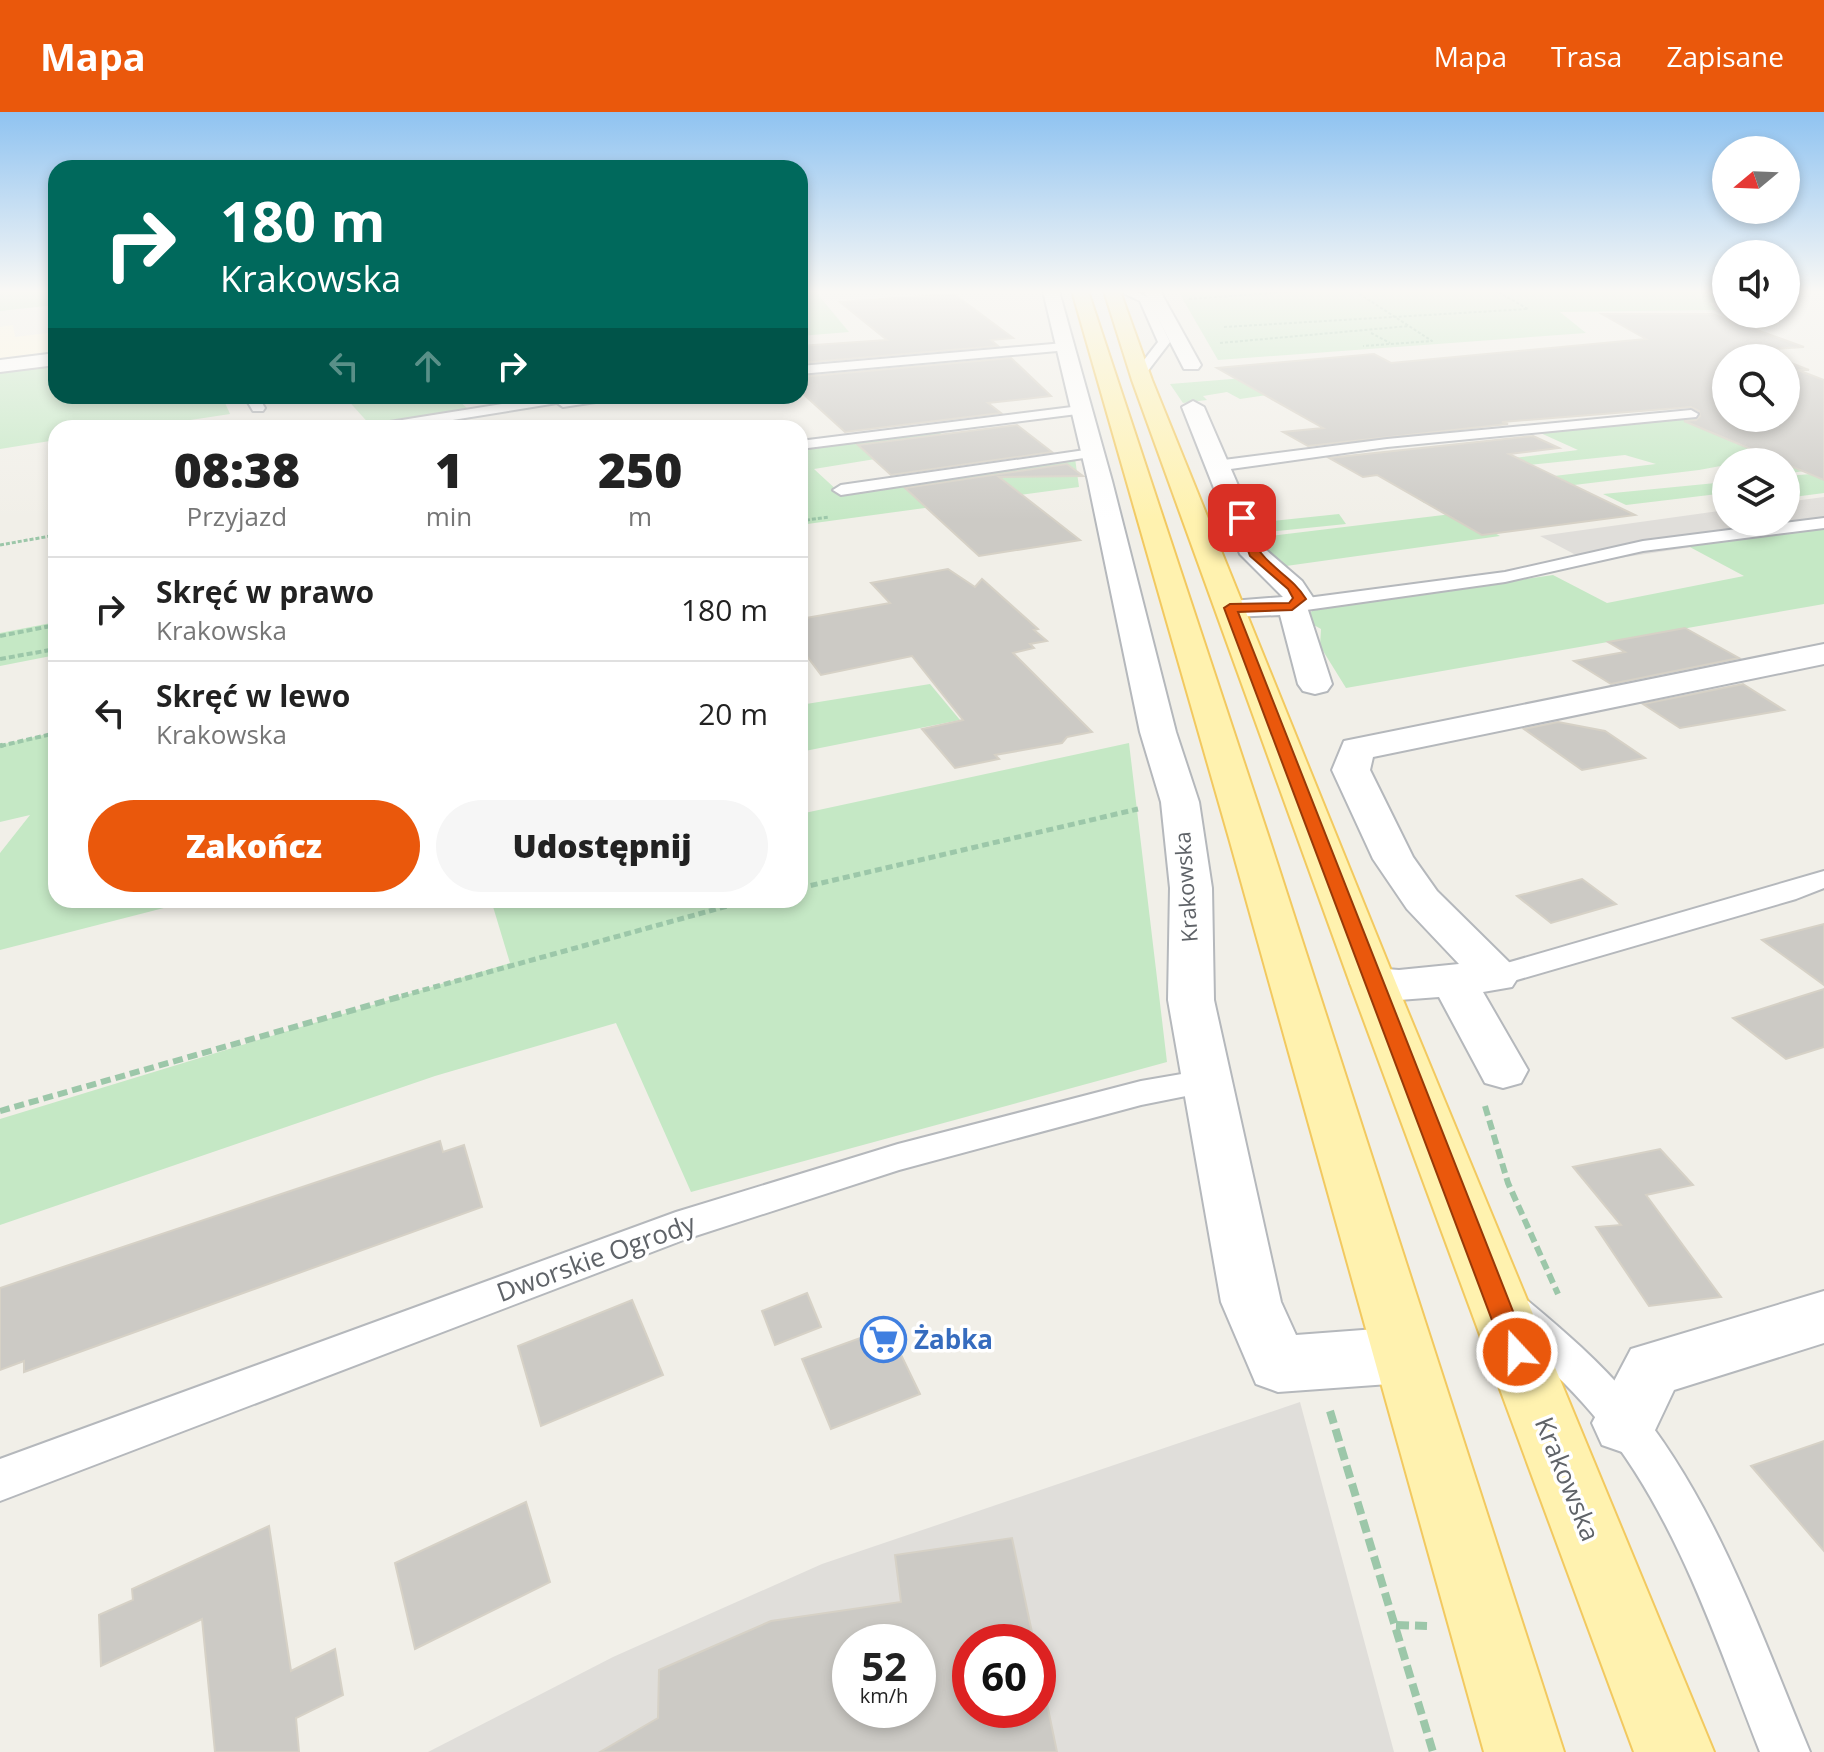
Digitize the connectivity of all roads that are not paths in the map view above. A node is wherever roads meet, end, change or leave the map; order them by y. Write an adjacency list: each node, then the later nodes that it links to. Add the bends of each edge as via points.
1 (1069, 368): 9 (street, Krakowska)
2 (1104, 368): 29 (main road, via 1279,930)
3 (1138, 368): 5 (main road, Krakowska)
4 (1144, 368): 5 (lane)
5 (1140, 373): 19 (main road, Krakowska)
6 (528, 404): 12 (lane)
7 (558, 404): 11 (lane)
8 (1193, 407): 15 (street)
9 (1080, 410): 13 (lane); 14 (street, Krakowska)
10 (1691, 414): 15 (lane, via 1401,441)
11 (475, 417)
12 (427, 420)
13 (808, 444)
14 (1092, 453): 16 (lane); 26 (street, Krakowska, via 1158,732 1180,802 1191,888 1191,1000)
15 (1216, 466): 18 (street, via 1254,554 1299,599)
16 (841, 490)
17 (1824, 523): 18 (lane, via 1643,546 1505,577)
18 (1292, 606): 19 (street); 21 (street)
19 (1230, 608): 24 (main road, Krakowska)
20 (1824, 654): 23 (street, via 1357,749 1351,770 1393,859)
21 (1315, 684)
22 (1824, 879): 23 (lane)
23 (1475, 979): 24 (street); 25 (street)
24 (1373, 983): 27 (main road, Krakowska)
25 (1502, 1067)
26 (1205, 1082): 29 (street, Krakowska, via 1251,1302 1278,1364); 31 (lane, Dworskie Ogrody, via 1141,1093 898,1157 676,1227)
27 (1495, 1297): 30 (lane); 33 (main road, Krakowska)
28 (1824, 1317): 30 (street, via 1653,1369)
29 (1403, 1355): 32 (main road)
30 (1606, 1402): 34 (lane, via 1671,1494)
31 (0, 1480)
32 (1524, 1752)
33 (1674, 1752)
34 (1785, 1752)

